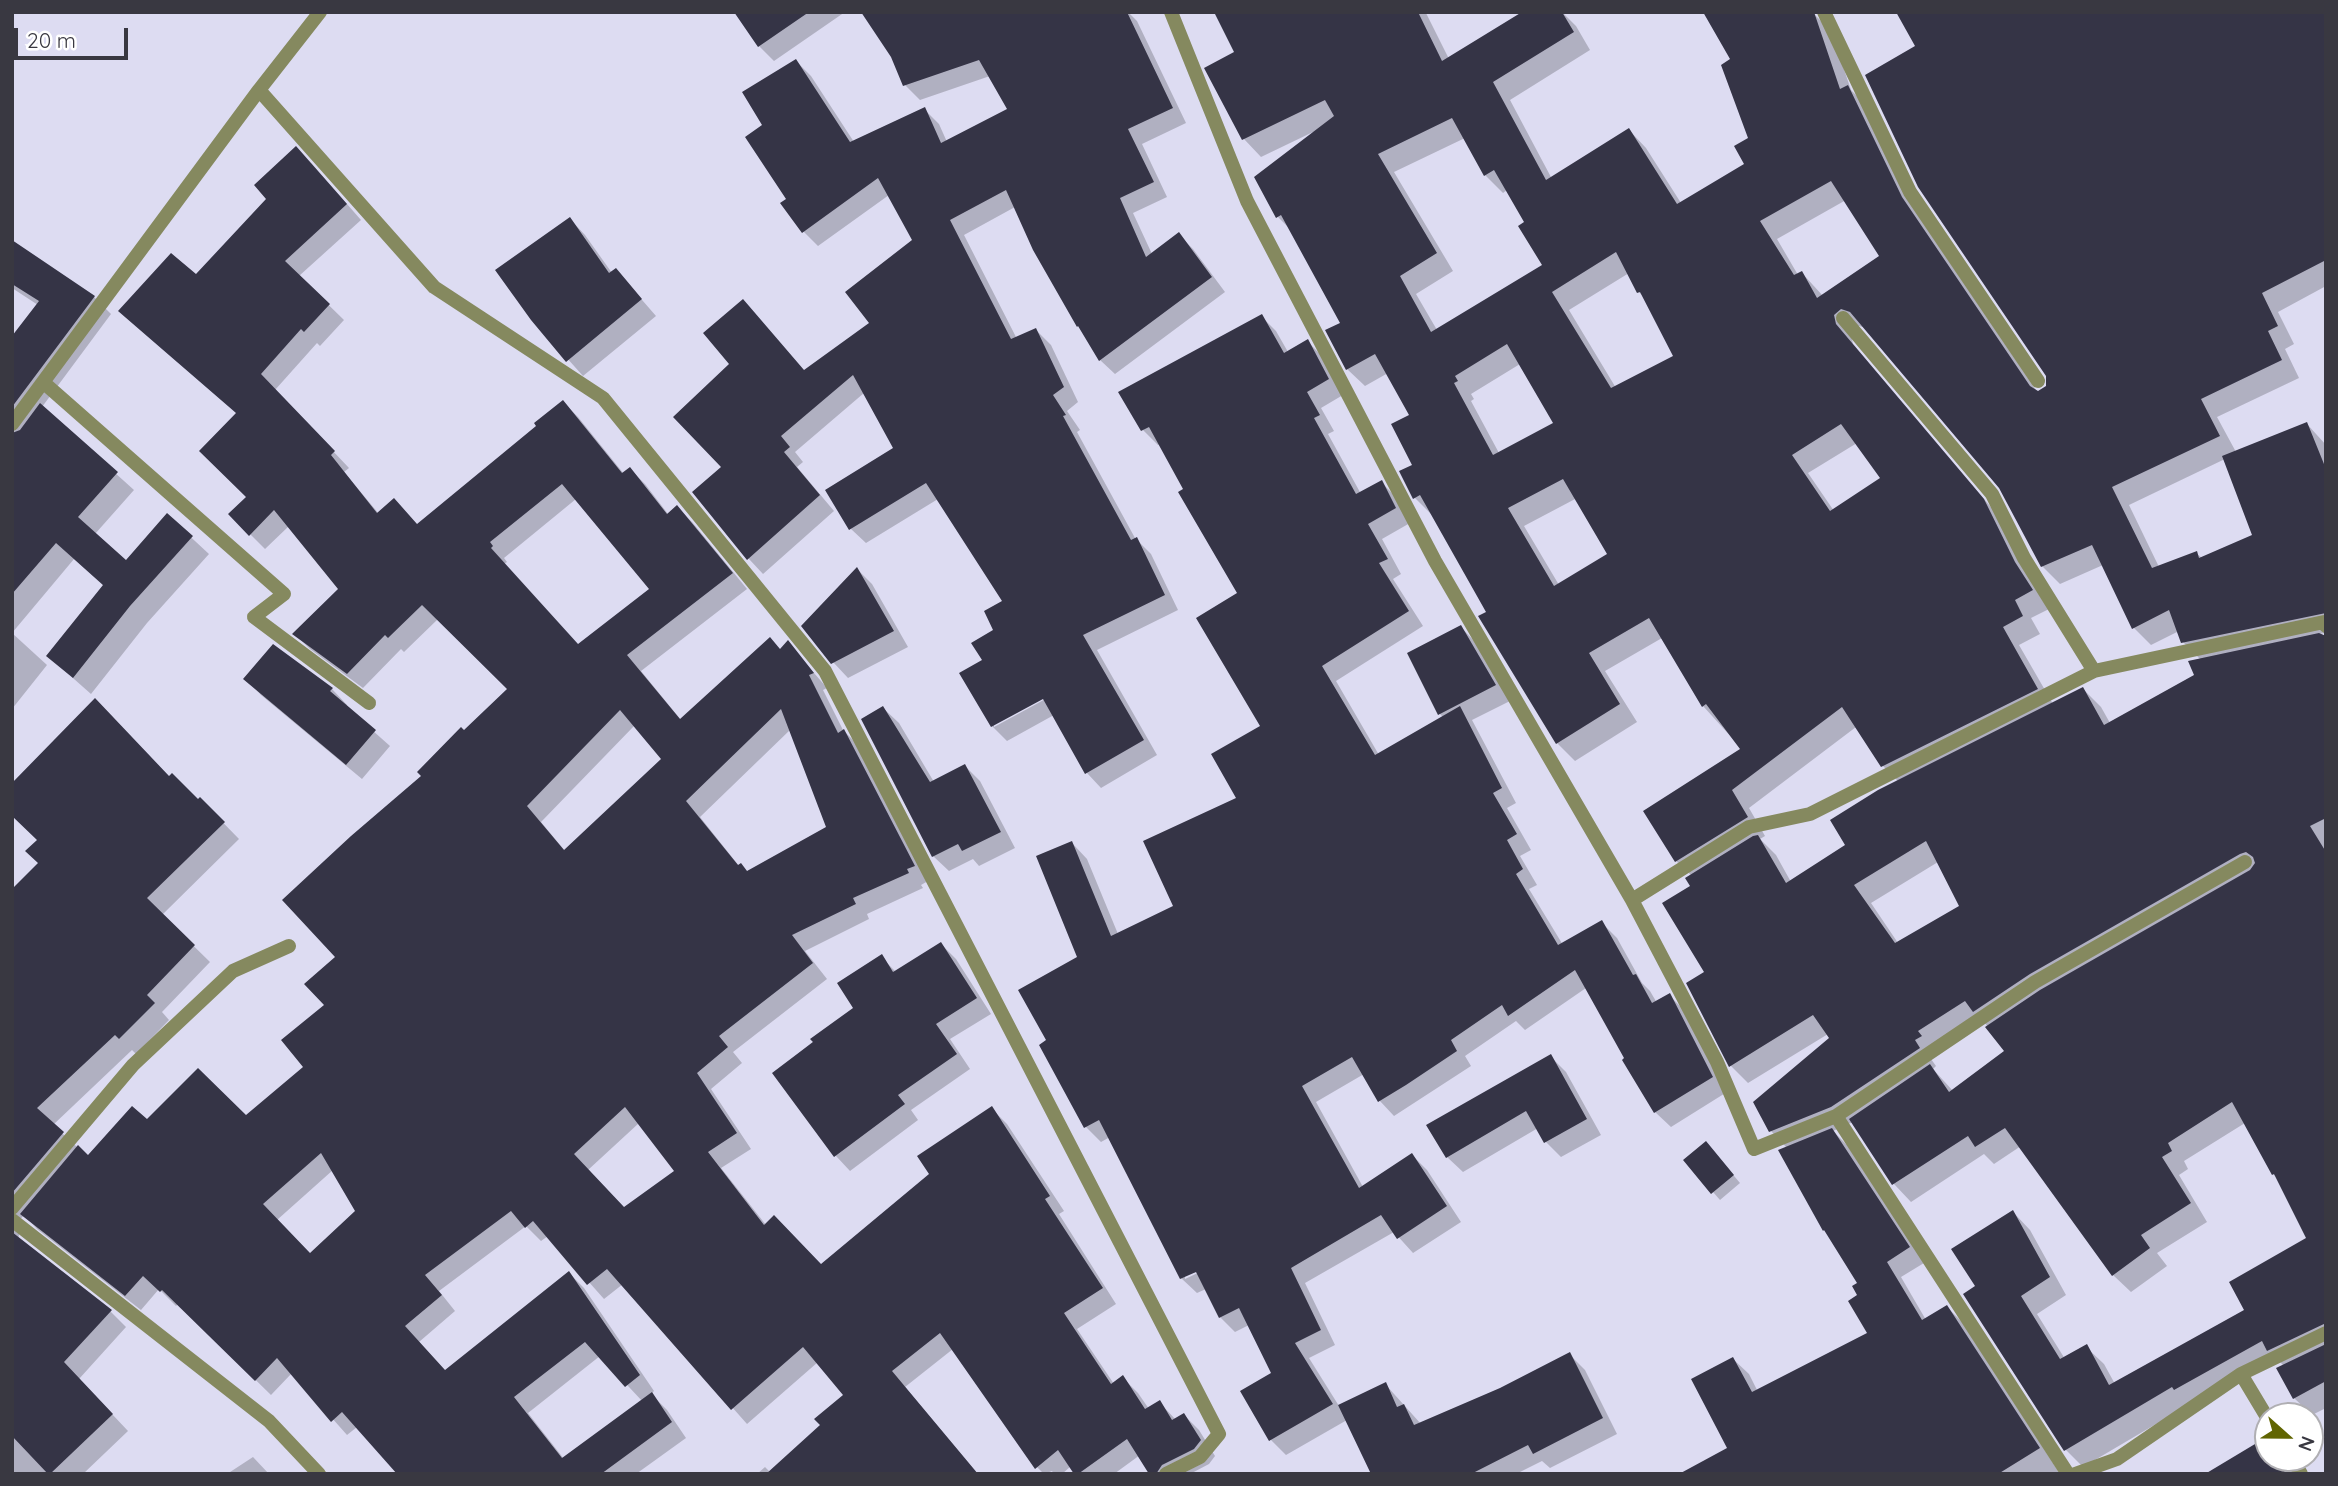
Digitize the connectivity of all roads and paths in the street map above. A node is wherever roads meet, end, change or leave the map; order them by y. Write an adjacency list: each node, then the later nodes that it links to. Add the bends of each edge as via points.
1 (320, 12): 4 (street)
2 (1171, 12): 13 (street, via 1247,201 1435,561)
3 (1824, 12): 7 (street, via 1909,191)
4 (260, 90): 6 (street); 22 (street, via 435,287 603,398 825,671 1219,1434 1200,1457)
5 (1843, 318): 10 (street, via 1992,494 2024,558)
6 (43, 382): 8 (street); 11 (street, via 284,594 254,617)
7 (2038, 382)
8 (12, 424)
9 (2326, 626): 10 (street, via 2324,622)
10 (2094, 671): 13 (street, via 1810,814 1749,827)
11 (369, 703)
12 (2245, 862): 15 (street, via 2035,982)
13 (1632, 900): 15 (street, via 1717,1062 1754,1149)
14 (289, 946): 16 (street, via 233,971 133,1065)
15 (1836, 1116): 23 (street)
16 (12, 1208)
17 (12, 1220): 21 (street, via 269,1421)
18 (2326, 1333): 19 (street)
19 (2241, 1374): 20 (street); 24 (street, via 2117,1459)
20 (2258, 1402)
21 (319, 1474)
22 (1166, 1474)
23 (2068, 1474)
24 (2075, 1474)

